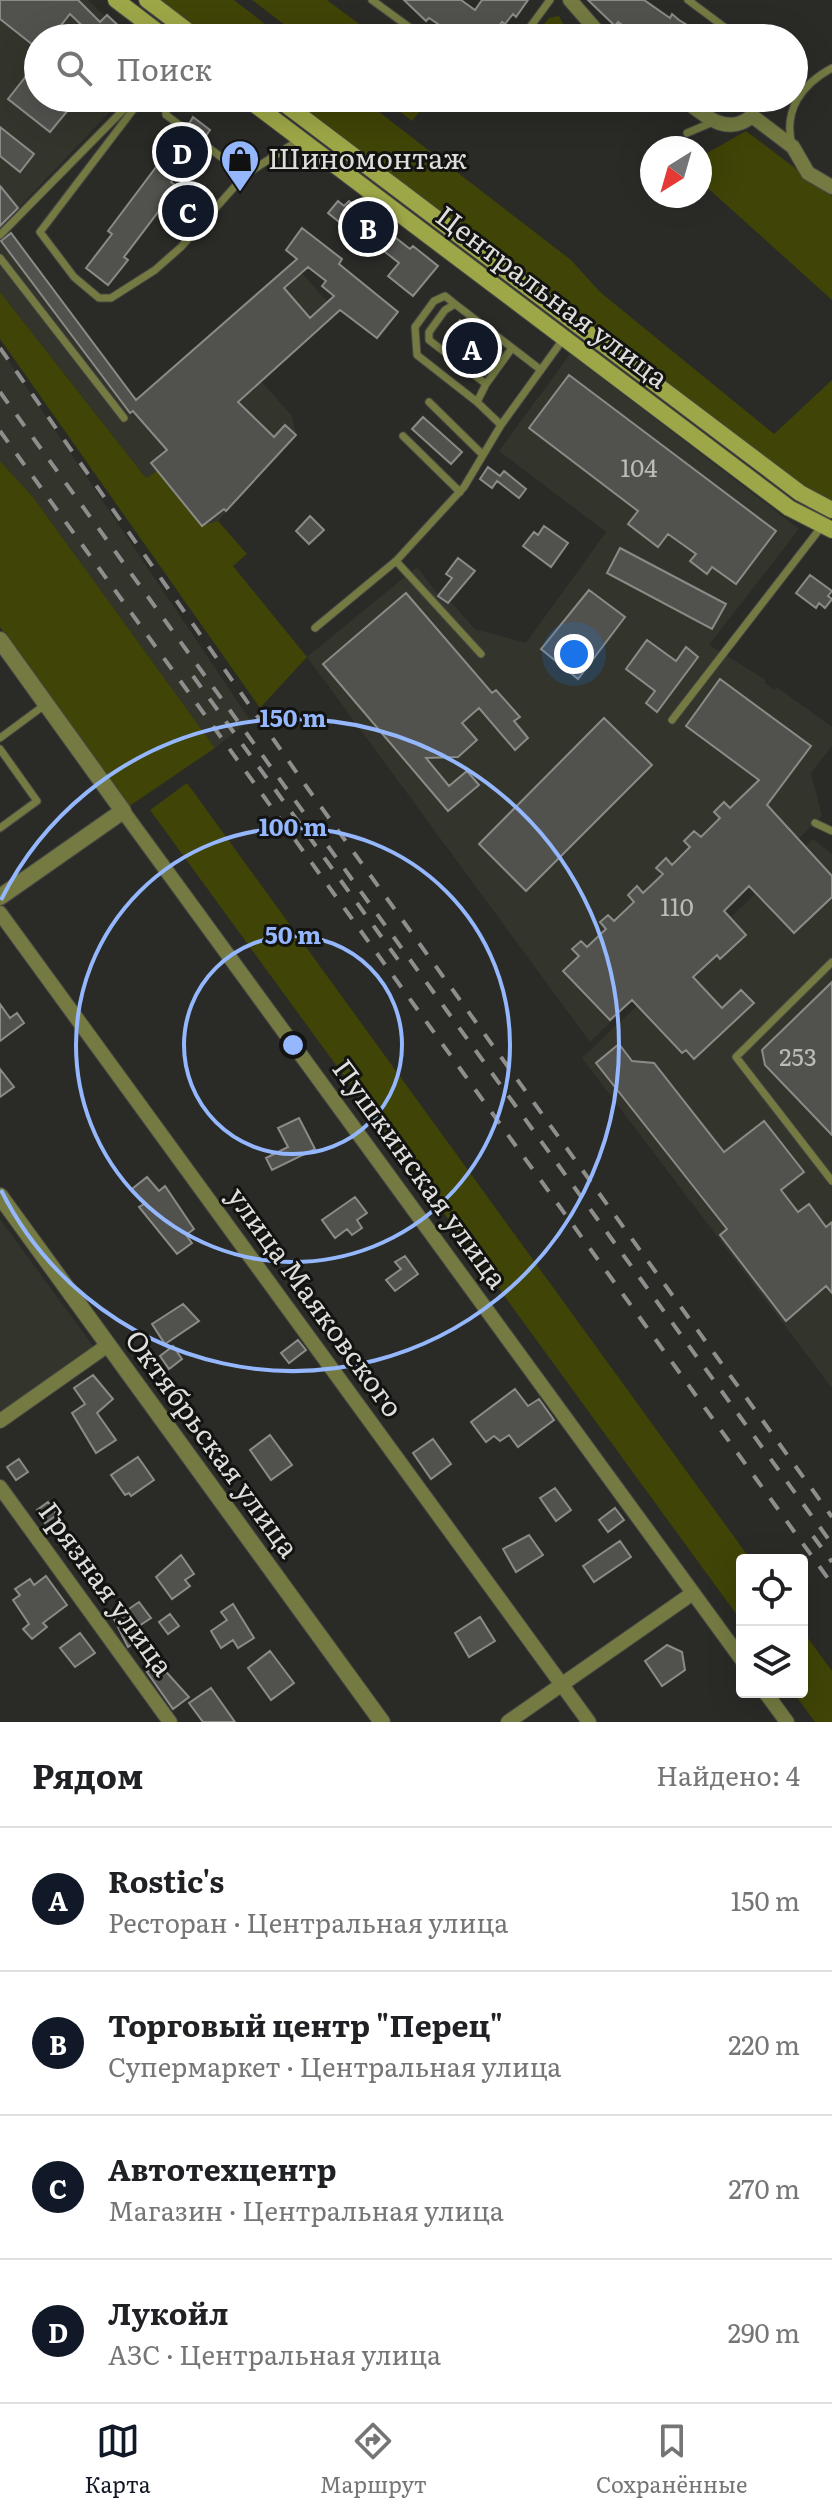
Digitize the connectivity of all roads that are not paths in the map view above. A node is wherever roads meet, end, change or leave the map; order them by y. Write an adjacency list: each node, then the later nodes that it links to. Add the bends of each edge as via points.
1 (116, 0): 7 (main road)
2 (147, 0): 8 (main road)
3 (372, 0): 9 (lane)
4 (550, 0): 10 (lane)
5 (570, 0): 11 (street)
6 (688, 0): 12 (lane)
7 (147, 24)
8 (179, 24)
9 (405, 24)
10 (532, 24)
11 (583, 24)
12 (720, 24)
13 (832, 68): 14 (lane)
14 (808, 84)
15 (121, 112): 33 (lane)
16 (131, 112): 31 (lane, via 40,232 74,277 99,298 111,298 155,270)
17 (166, 112): 26 (lane)
18 (264, 112): 28 (main road, Центральная улица)
19 (295, 112): 25 (main road, Центральная улица)
20 (700, 112): 24 (street)
21 (755, 112): 23 (lane)
22 (791, 112): 30 (lane)
23 (752, 116): 24 (street, via 732,126); 30 (street)
24 (713, 122): 27 (lane)
25 (312, 125): 28 (main road); 47 (main road, Центральная улица, via 800,493)
26 (185, 129)
27 (687, 133)
28 (301, 140): 31 (lane); 36 (main road, Центральная улица)
29 (201, 142): 31 (lane)
30 (793, 147): 32 (street, via 808,173)
31 (245, 175)
32 (832, 187)
33 (0, 235)
34 (0, 258): 42 (lane)
35 (455, 304): 37 (lane); 39 (lane, via 429,332 429,340); 41 (lane, via 445,296 434,301 415,327 417,355)
36 (564, 338): 38 (lane); 48 (main road, Центральная улица, via 789,508)
37 (512, 348): 38 (lane); 39 (lane)
38 (541, 370): 43 (lane)
39 (486, 384): 41 (lane)
40 (429, 402): 45 (lane)
41 (477, 402): 43 (lane)
42 (124, 418)
43 (501, 425): 45 (lane)
44 (403, 436): 46 (lane)
45 (483, 455): 46 (lane)
46 (460, 492): 49 (lane)
47 (832, 510)
48 (827, 528): 54 (lane)
49 (396, 561): 50 (lane); 52 (lane)
50 (315, 628)
51 (0, 640): 53 (street, Пушкинская улица)
52 (481, 654)
53 (46, 704): 55 (lane); 57 (street, Пушкинская улица)
54 (672, 720)
55 (0, 738)
56 (0, 749): 59 (lane, via 37,801)
57 (123, 811): 61 (street); 69 (street, Пушкинская улица)
58 (815, 823): 60 (lane)
59 (0, 828)
60 (832, 831)
61 (0, 897)
62 (0, 913): 71 (street, улица Маяковского)
63 (832, 962): 64 (lane, via 736,1057)
64 (832, 1181)
65 (1, 1199): 66 (street, Октябрьская улица)
66 (108, 1345): 67 (street); 74 (street, Октябрьская улица)
67 (0, 1421)
68 (0, 1487): 73 (street, Грязная улица)
69 (693, 1593): 70 (street, Пушкинская улица); 71 (street)
70 (736, 1652)
71 (562, 1685): 75 (street); 76 (street, улица Маяковского)
72 (769, 1698): 77 (street)
73 (170, 1722)
74 (382, 1722)
75 (508, 1722)
76 (589, 1722)
77 (787, 1722)

